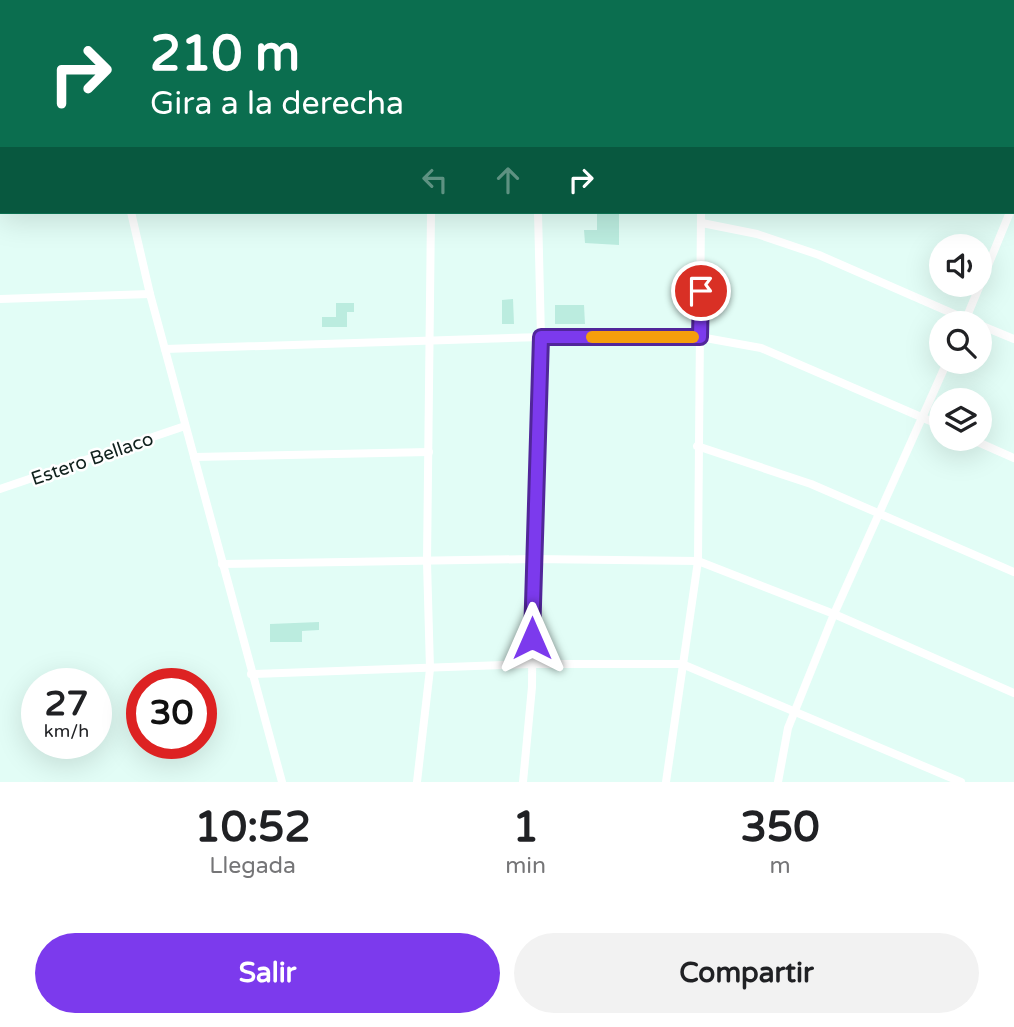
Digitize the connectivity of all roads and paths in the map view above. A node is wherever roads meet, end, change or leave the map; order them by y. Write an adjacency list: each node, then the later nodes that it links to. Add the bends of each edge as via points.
1 (131, 214): 8 (street)
2 (431, 214): 15 (street)
3 (538, 214): 12 (street)
4 (701, 214): 6 (street)
5 (1009, 214): 7 (street)
6 (702, 223): 10 (street, via 757,233 819,255); 13 (street)
7 (992, 256)
8 (150, 295): 9 (street); 16 (street)
9 (0, 299)
10 (943, 311)
11 (992, 330): 14 (street)
12 (541, 337): 13 (street); 15 (street); 28 (street)
13 (700, 337): 18 (street, via 761,348); 21 (street)
14 (1014, 339)
15 (429, 341): 16 (street); 23 (street)
16 (165, 349): 20 (street)
17 (942, 374): 18 (street)
18 (923, 418): 19 (street); 27 (street)
19 (929, 421)
20 (185, 426): 24 (street); 26 (street, Estero Bellaco)
21 (697, 446): 27 (street, via 761,465); 29 (street)
22 (992, 448): 25 (street)
23 (429, 452): 24 (street); 30 (street)
24 (194, 457): 31 (street)
25 (1014, 458)
26 (0, 489)
27 (877, 512): 32 (street); 33 (street)
28 (533, 559): 29 (street); 30 (street); 34 (street)
29 (698, 561): 33 (street); 35 (street)
30 (427, 562): 31 (street); 36 (street)
31 (222, 564): 37 (street)
32 (1014, 572)
33 (834, 614): 38 (street); 39 (street)
34 (532, 664): 35 (street); 36 (street); 42 (street)
35 (682, 664): 39 (street); 43 (street)
36 (430, 669): 37 (street); 41 (street)
37 (251, 674): 40 (street)
38 (1014, 693)
39 (795, 712): 44 (street); 45 (street)
40 (282, 782)
41 (417, 782)
42 (523, 782)
43 (666, 782)
44 (778, 782)
45 (961, 782)

